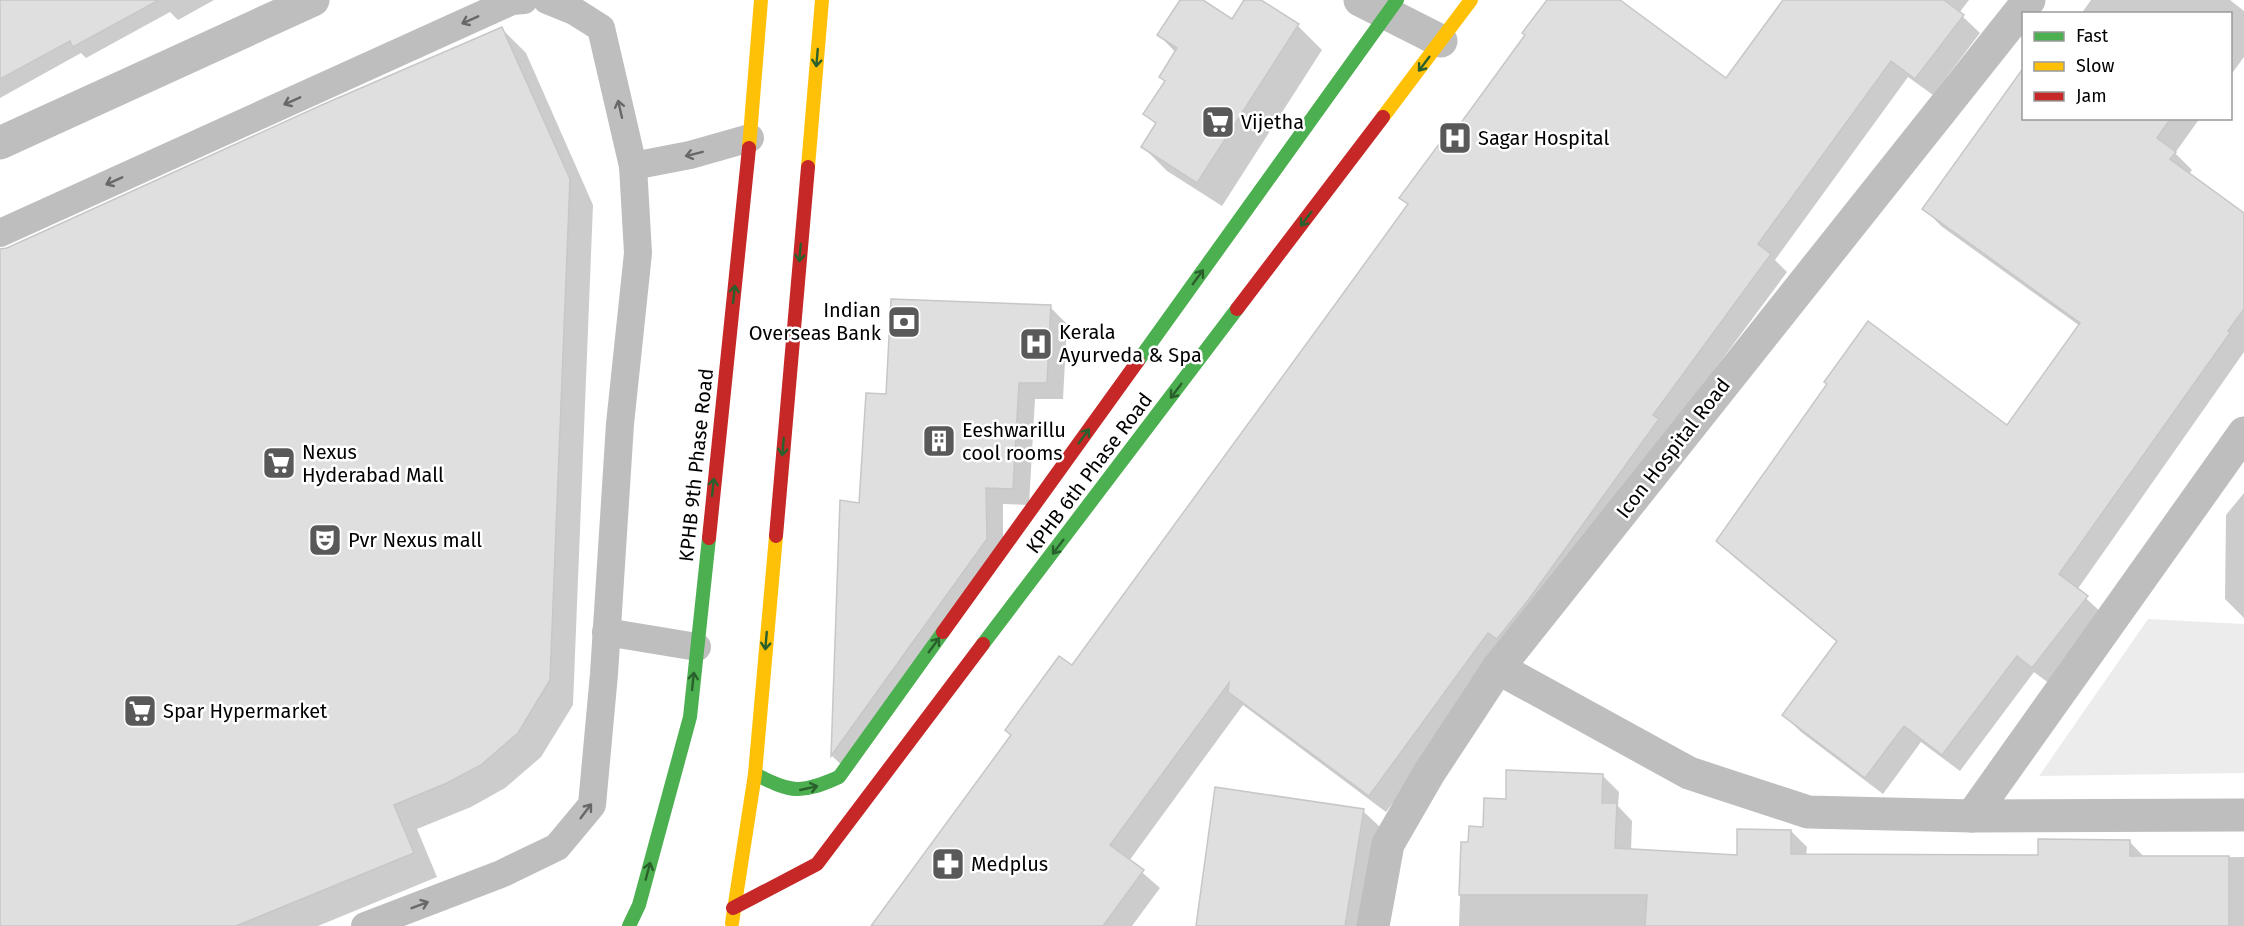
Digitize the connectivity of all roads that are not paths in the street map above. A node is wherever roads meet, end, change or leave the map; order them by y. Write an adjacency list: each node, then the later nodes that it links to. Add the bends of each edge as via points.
1 (313, 0): 11 (street)
2 (524, 0): 13 (lane, one-way to 13, via 512,1)
3 (546, 0): 12 (lane, one-way to 3, via 601,28)
4 (761, 0): 10 (street, KPHB 9th Phase Road)
5 (822, 0): 18 (street, one-way to 18)
6 (1472, 0): 9 (street, KPHB 6th Phase Road)
7 (2029, 0): 17 (street, Icon Hospital Road)
8 (1382, 4): 9 (street); 18 (street, KPHB 6th Phase Road, one-way to 8, via 784,789 799,791 839,777)
9 (1441, 41): 21 (street, KPHB 6th Phase Road, one-way to 21, via 818,864)
10 (750, 138): 12 (lane, one-way to 12); 16 (street, KPHB 9th Phase Road, one-way to 10)
11 (0, 143)
12 (633, 166): 15 (lane, via 638,254 620,424)
13 (0, 233)
14 (2244, 433): 20 (street)
15 (606, 632): 16 (lane); 22 (lane, one-way to 15, via 501,874 556,847 592,805)
16 (697, 647): 23 (street, KPHB 9th Phase Road, one-way to 16, via 639,904 690,717)
17 (1498, 668): 20 (street, via 1689,773 1809,812); 25 (street, Icon Hospital Road, via 1388,844)
18 (755, 774): 21 (street)
19 (2244, 815): 20 (street)
20 (1971, 816)
21 (733, 908): 24 (street)
22 (365, 926)
23 (629, 926)
24 (731, 926)
25 (1373, 926)

